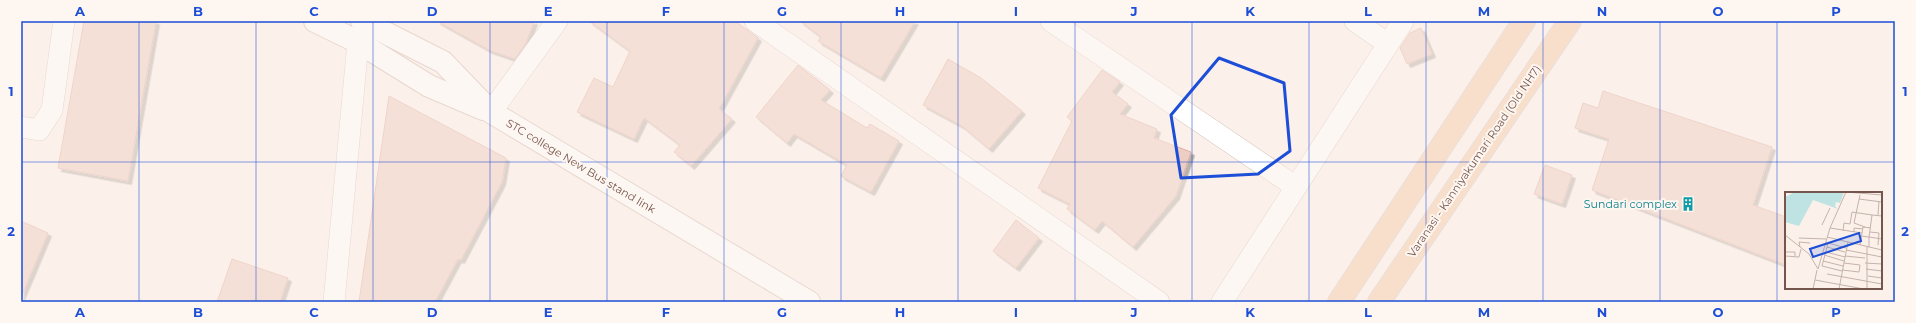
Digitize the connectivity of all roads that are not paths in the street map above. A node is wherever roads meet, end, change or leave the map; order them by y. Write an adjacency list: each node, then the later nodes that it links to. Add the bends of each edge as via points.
1 (64, 21): 14 (street, via 52,110 39,130)
2 (315, 21): 11 (street)
3 (362, 21): 13 (street, STC college New Bus stand link, via 443,62)
4 (557, 21): 13 (street)
5 (755, 21): 18 (street)
6 (1051, 21): 15 (street)
7 (1355, 21): 12 (street)
8 (1403, 21): 12 (street)
9 (1524, 21): 20 (main road)
10 (1570, 21): 21 (main road, Varanasi - Kanniyakumari Road (Old NH7))
11 (358, 42): 13 (street, via 428,86); 16 (street)
12 (1388, 44): 15 (street)
13 (491, 112): 17 (street, STC college New Bus stand link)
14 (21, 127)
15 (1296, 187): 19 (street)
16 (334, 302)
17 (809, 302)
18 (1159, 302)
19 (1222, 302)
20 (1339, 302)
21 (1379, 302)

